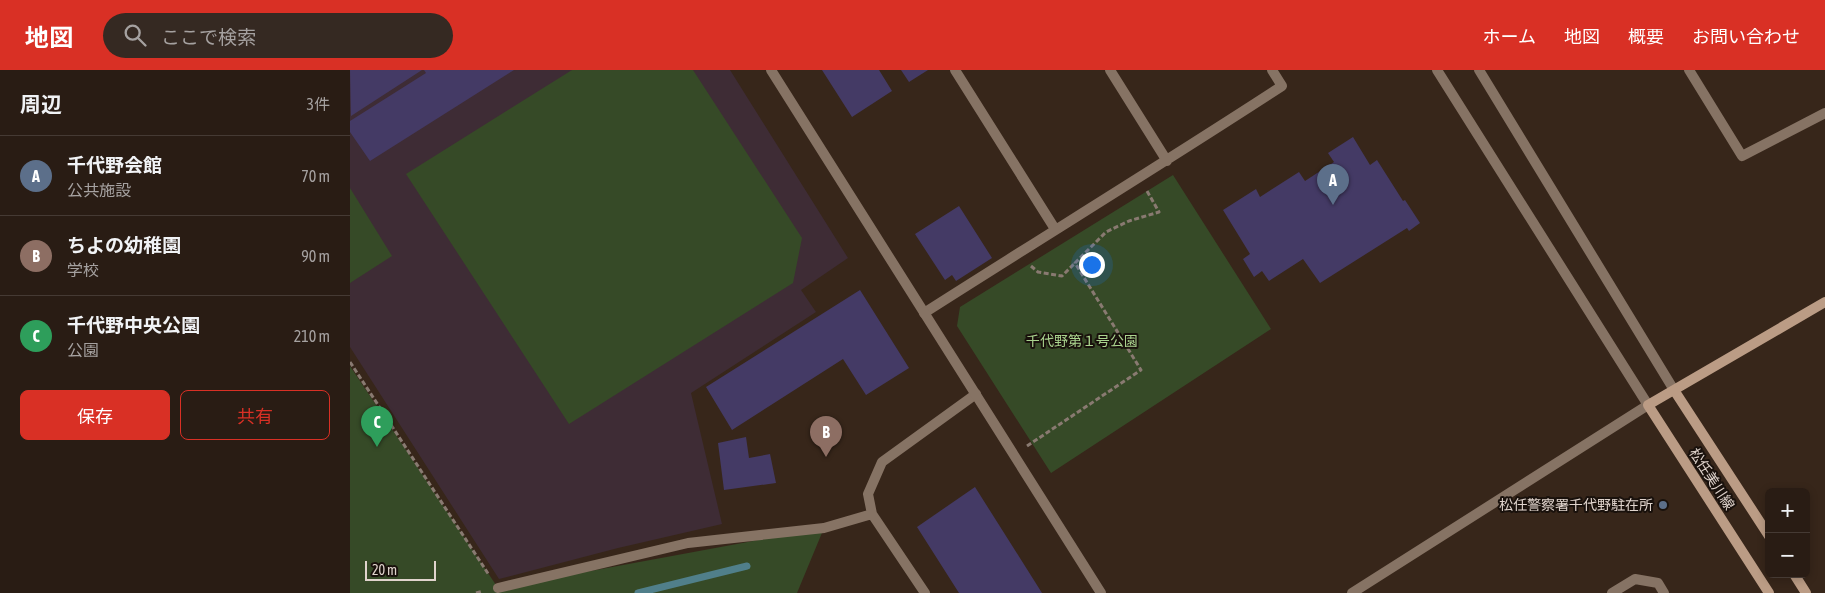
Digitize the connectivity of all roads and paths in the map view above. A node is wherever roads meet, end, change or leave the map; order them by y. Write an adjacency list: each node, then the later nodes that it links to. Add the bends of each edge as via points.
1 (771, 70): 15 (street)
2 (955, 70): 11 (street)
3 (1110, 70): 9 (street)
4 (1272, 70): 9 (street, via 1282,86)
5 (1437, 70): 19 (street)
6 (1478, 70): 17 (street)
7 (1689, 70): 8 (street, via 1742,156)
8 (1825, 113)
9 (1167, 161): 10 (street)
10 (1139, 178): 11 (street); 13 (path, via 1159,212 1128,221 1106,232)
11 (1055, 230): 12 (street)
12 (1017, 254): 13 (path, via 1038,272 1047,274 1062,276); 15 (street)
13 (1075, 263): 20 (path, via 1141,370)
14 (1825, 302): 17 (main road)
15 (924, 313): 18 (street)
16 (350, 362): 24 (path)
17 (1674, 390): 19 (main road); 22 (main road, 松任美川線)
18 (976, 394): 20 (street); 21 (street, via 882,462 868,494)
19 (1648, 405): 27 (street); 30 (main road, 松任美川線)
20 (1014, 455): 26 (street)
21 (872, 514): 24 (street, via 824,528 688,543); 25 (street)
22 (1767, 533)
23 (1797, 578): 31 (main road)
24 (498, 588)
25 (925, 593)
26 (1101, 593)
27 (1352, 593)
28 (1612, 593): 29 (street, via 1635,579 1658,583)
29 (1664, 593)
30 (1769, 593)
31 (1806, 593)

